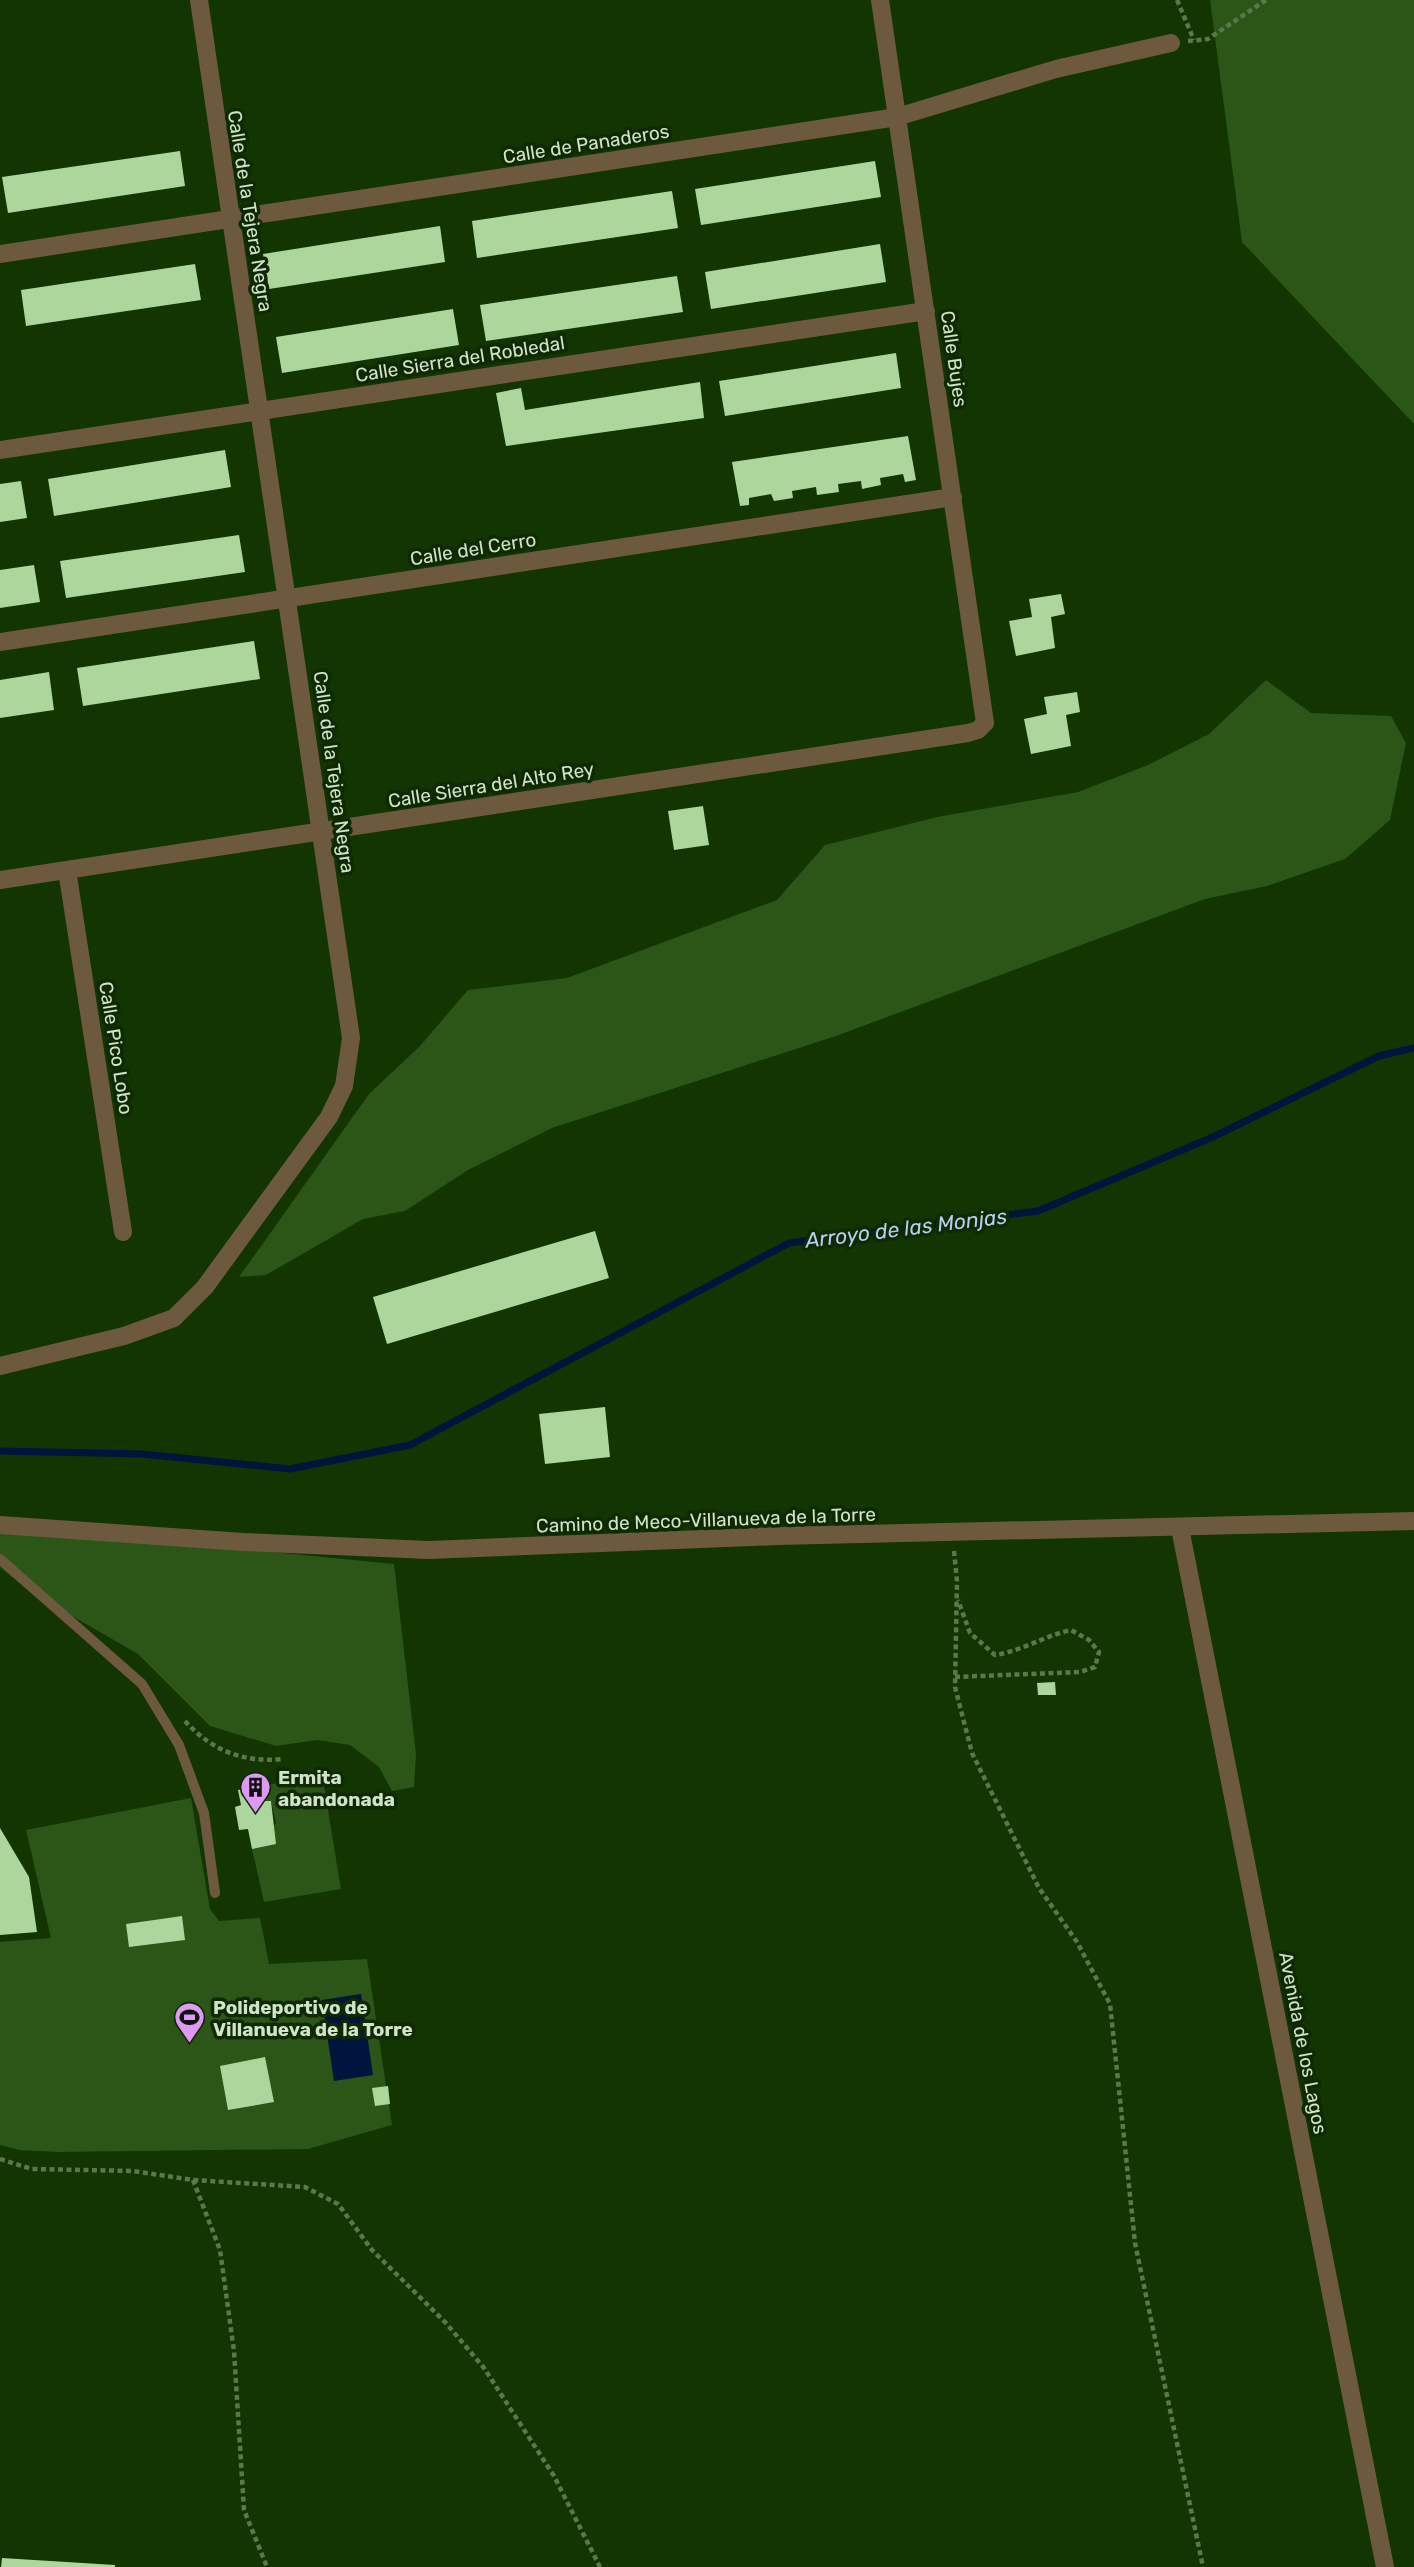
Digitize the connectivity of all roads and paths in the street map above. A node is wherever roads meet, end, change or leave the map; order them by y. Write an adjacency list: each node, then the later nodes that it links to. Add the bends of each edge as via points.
1 (199, 0): 8 (street, Calle de la Tejera Negra)
2 (880, 0): 7 (street, Calle Bujes)
3 (1177, 0): 5 (path)
4 (1266, 0): 5 (path, via 1208,39)
5 (1195, 40): 6 (path)
6 (1171, 43): 7 (street, Calle de Panaderos, via 1056,69)
7 (897, 117): 8 (street, Calle de Panaderos); 10 (street, Calle Bujes)
8 (230, 220): 9 (street, Calle de Panaderos); 11 (street, Calle de la Tejera Negra)
9 (0, 254)
10 (926, 311): 11 (street, Calle Sierra del Robledal); 13 (street, Calle Bujes)
11 (259, 411): 12 (street, Calle Sierra del Robledal); 14 (street, Calle de la Tejera Negra)
12 (0, 450)
13 (953, 497): 14 (street, Calle del Cerro); 16 (street, Calle Bujes)
14 (288, 598): 15 (street, Calle del Cerro); 17 (street, Calle de la Tejera Negra)
15 (0, 642)
16 (985, 723): 17 (street, Calle Sierra del Alto Rey, via 968,733)
17 (321, 832): 18 (street, Calle Sierra del Alto Rey); 21 (street, Calle de la Tejera Negra, via 351,1038 344,1086 329,1117 211,1278 174,1318 124,1336)
18 (67, 870): 19 (street, Calle Sierra del Alto Rey); 20 (street, Calle Pico Lobo)
19 (0, 880)
20 (122, 1232)
21 (0, 1366)
22 (1414, 1521): 24 (street, Camino de Meco-Villanueva de la Torre)
23 (0, 1525): 25 (street, Camino de Meco-Villanueva de la Torre, via 429,1550)
24 (1180, 1528): 25 (street, Camino de Meco-Villanueva de la Torre); 37 (street, Avenida de los Lagos)
25 (952, 1533): 27 (path)
26 (1, 1564): 31 (lane, via 142,1684 179,1745 204,1813)
27 (956, 1597): 28 (path); 28 (path, via 970,1633 995,1654 1013,1652 1071,1630 1099,1652 1095,1667 1080,1672)
28 (955, 1677): 36 (path, via 971,1753 1039,1888 1077,1942 1110,2004 1135,2243)
29 (179, 1713): 30 (path, via 202,1740 240,1758 257,1762)
30 (282, 1759)
31 (215, 1894)
32 (0, 2159): 33 (path, via 32,2169 133,2171)
33 (193, 2180): 34 (path, via 220,2250 234,2351 244,2510); 35 (path, via 305,2187 338,2204 372,2249 484,2368 554,2476)
34 (267, 2567)
35 (600, 2567)
36 (1203, 2567)
37 (1385, 2567)

